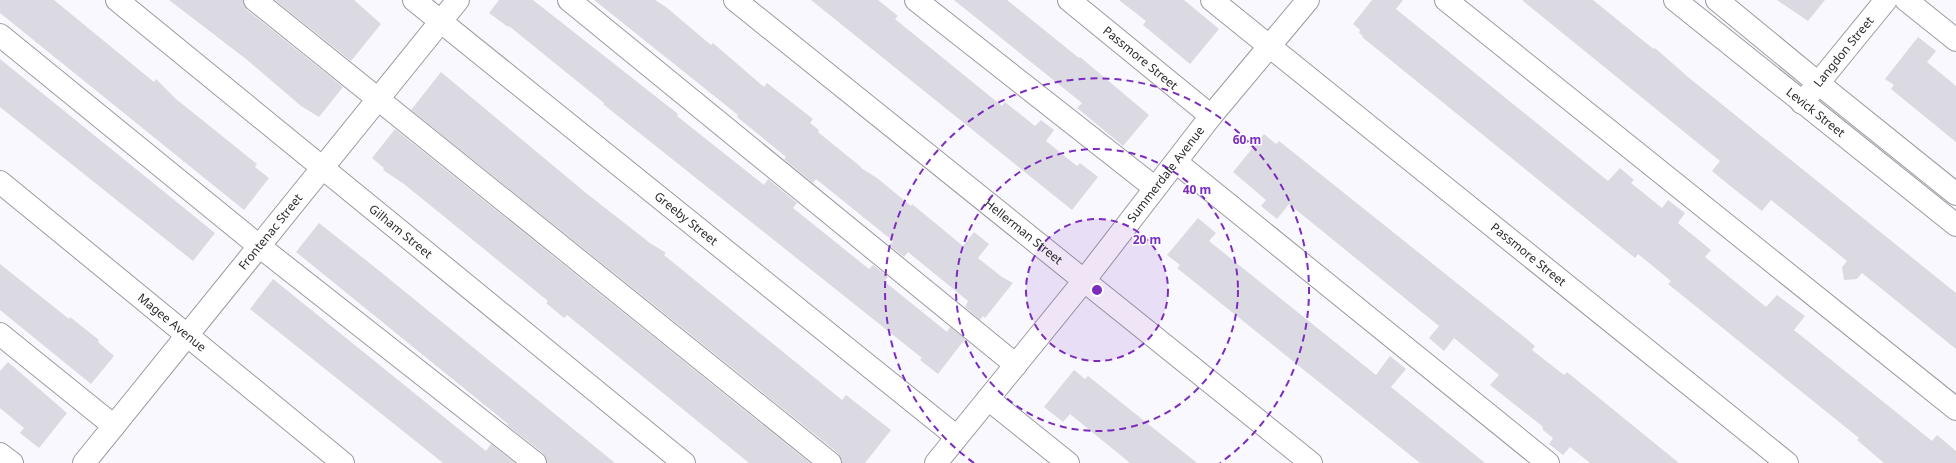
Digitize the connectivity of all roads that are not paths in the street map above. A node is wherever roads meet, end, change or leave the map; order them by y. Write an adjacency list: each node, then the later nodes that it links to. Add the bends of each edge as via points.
1 (117, 0): 25 (street, Gilham Street)
2 (255, 0): 21 (street)
3 (414, 0): 16 (street, Greeby Street)
4 (458, 0): 16 (street, Frontenac Street)
5 (569, 0): 34 (street)
6 (735, 0): 31 (street, Hellerman Street)
7 (916, 0): 27 (street)
8 (1069, 0): 23 (street, Passmore Street)
9 (1212, 0): 19 (street, Passmore Street)
10 (1308, 0): 19 (street, Summerdale Avenue)
11 (1446, 0): 36 (street)
12 (1675, 0): 22 (street, Levick Street)
13 (1717, 0): 20 (street, Levick Street)
14 (1886, 0): 20 (street, Langdon Street)
15 (1906, 0): 18 (street)
16 (440, 22): 21 (street, Frontenac Street); 38 (street, Greeby Street)
17 (0, 34): 30 (street)
18 (1956, 40)
19 (1270, 46): 23 (street, Summerdale Avenue); 50 (street, Passmore Street)
20 (1818, 83): 22 (street, Langdon Street); 28 (street, Levick Street)
21 (377, 100): 25 (street, Frontenac Street); 45 (street)
22 (1802, 102): 29 (street, Levick Street)
23 (1212, 116): 24 (street, Summerdale Avenue)
24 (1176, 162): 27 (street, Summerdale Avenue); 49 (street)
25 (323, 167): 30 (street, Frontenac Street); 44 (street, Gilham Street)
26 (0, 182): 33 (street, Magee Avenue)
27 (1155, 188): 31 (street, Summerdale Avenue)
28 (1956, 194)
29 (1956, 225)
30 (259, 246): 33 (street, Frontenac Street); 43 (street)
31 (1083, 282): 34 (street, Summerdale Avenue); 48 (street, Hellerman Street)
32 (0, 334): 37 (street)
33 (187, 335): 37 (street, Frontenac Street); 42 (street, Magee Avenue)
34 (1016, 365): 35 (street, Summerdale Avenue)
35 (988, 399): 38 (street, Summerdale Avenue); 47 (street)
36 (1956, 410)
37 (114, 426): 40 (street, Frontenac Street)
38 (957, 437): 46 (street, Summerdale Avenue)
39 (0, 454): 41 (street)
40 (85, 462)
41 (12, 463)
42 (343, 463)
43 (535, 463)
44 (684, 463)
45 (830, 463)
46 (936, 463)
47 (1068, 463)
48 (1311, 463)
49 (1548, 463)
50 (1787, 463)

